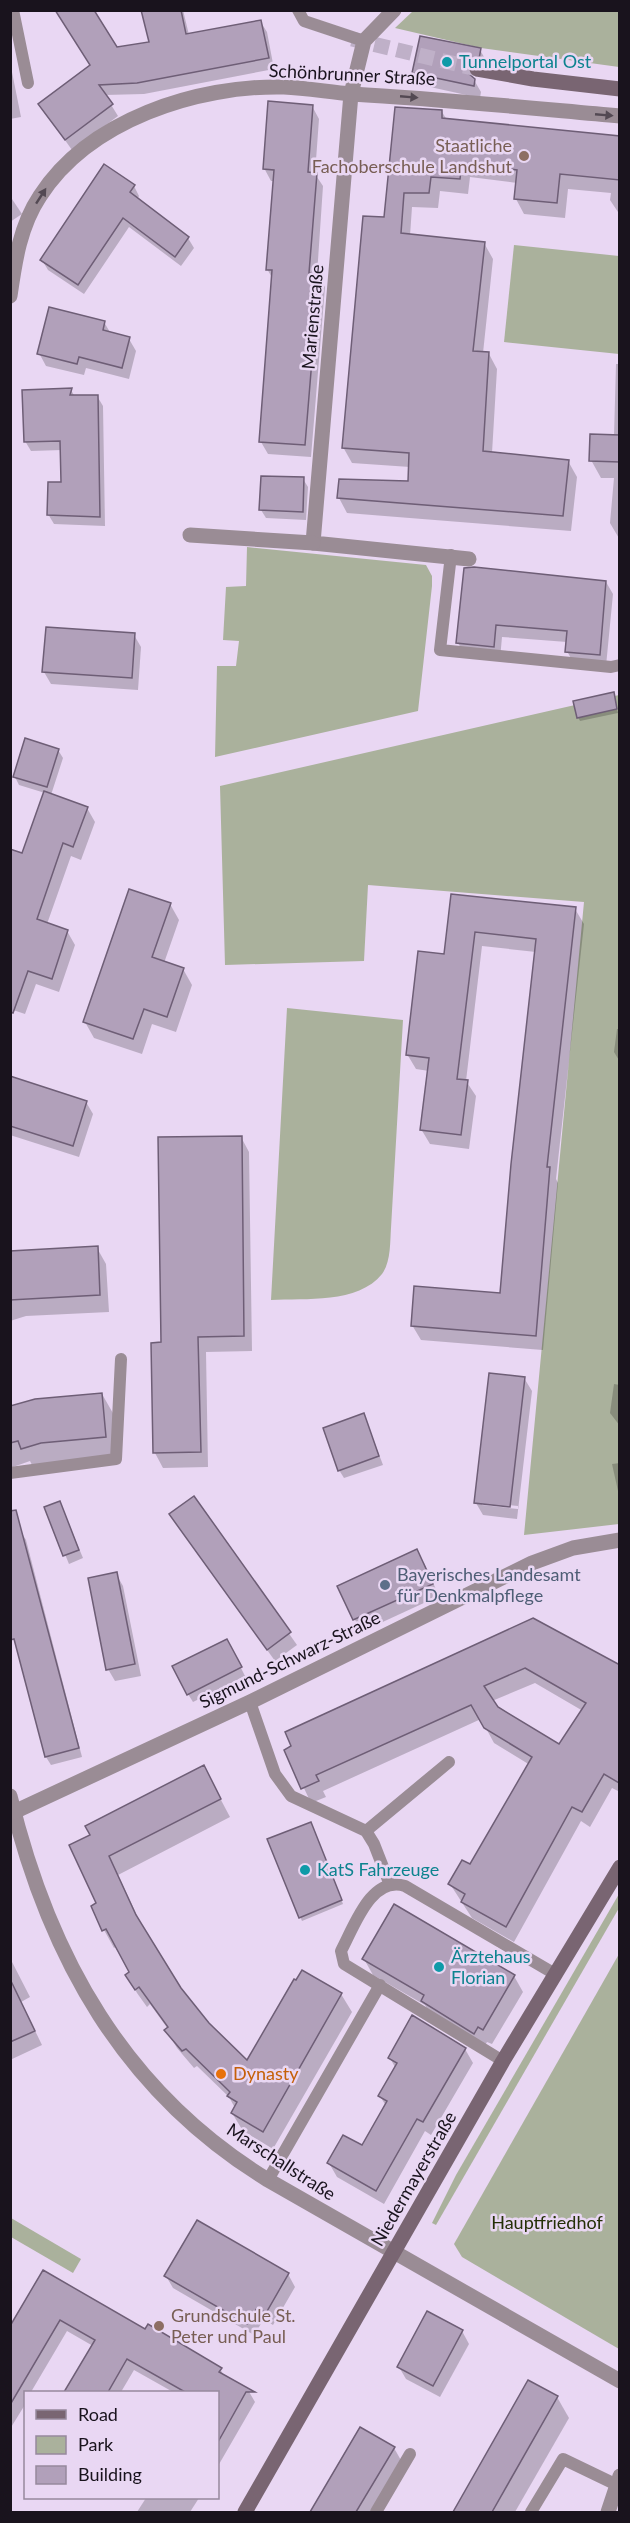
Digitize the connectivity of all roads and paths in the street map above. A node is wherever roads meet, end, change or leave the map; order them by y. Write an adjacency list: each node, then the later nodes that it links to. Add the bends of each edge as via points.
1 (13, 10): 6 (lane)
2 (298, 10): 4 (lane, via 304,21)
3 (394, 10): 4 (street)
4 (364, 41): 8 (street, Marienstraße)
5 (477, 69): 7 (main road)
6 (28, 83)
7 (620, 89)
8 (351, 93): 9 (street, Schönbrunner Straße, one-way to 9); 10 (street, Schönbrunner Straße, one-way to 8, via 16,249 39,197 67,163 116,126 170,103 218,93 283,87); 12 (street, Marienstraße)
9 (620, 116)
10 (10, 296)
11 (190, 535): 12 (street)
12 (313, 543): 13 (street)
13 (451, 555): 14 (street); 15 (lane, via 441,650 611,668)
14 (469, 559)
15 (620, 665)
16 (121, 1359): 17 (lane, via 116,1459)
17 (10, 1473)
18 (620, 1540): 19 (street, Sigmund-Schwarz-Straße, via 573,1548 532,1563)
19 (250, 1702): 22 (street, Sigmund-Schwarz-Straße); 23 (lane, via 275,1774 291,1796)
20 (449, 1762): 23 (lane)
21 (10, 1796): 22 (street, Marschallstraße)
22 (14, 1812): 29 (street, Marschallstraße, via 54,1929 94,2008 113,2036 137,2070 185,2118)
23 (366, 1831): 25 (lane)
24 (620, 1867): 26 (main road, Niedermayerstraße)
25 (390, 1885): 26 (lane, via 405,1886); 27 (lane, via 373,1895 340,1953 344,1964)
26 (555, 1974): 28 (main road, Niedermayerstraße)
27 (380, 1986): 28 (lane); 29 (lane)
28 (503, 2061): 30 (main road, Niedermayerstraße)
29 (268, 2180): 30 (street, Marschallstraße)
30 (395, 2252): 31 (street, Marschallstraße); 34 (main road, Niedermayerstraße)
31 (620, 2381)
32 (410, 2454): 35 (lane)
33 (618, 2480): 36 (lane, via 563,2460); 37 (street)
34 (245, 2512)
35 (376, 2512)
36 (531, 2512)
37 (608, 2512)

